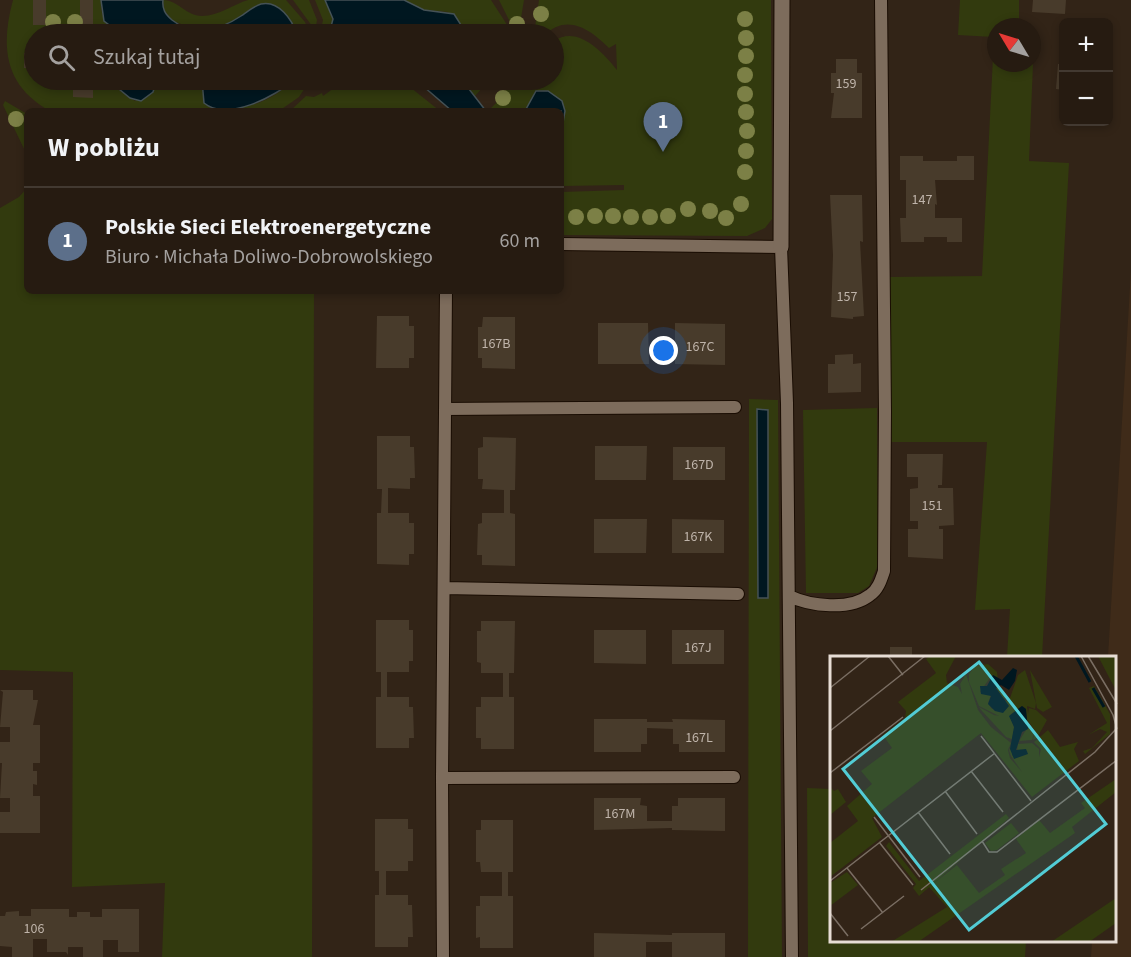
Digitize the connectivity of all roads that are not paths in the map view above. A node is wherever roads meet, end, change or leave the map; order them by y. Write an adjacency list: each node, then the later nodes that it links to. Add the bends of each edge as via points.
1 (782, 0): 4 (street)
2 (881, 0): 10 (lane, via 884,571 878,587 858,602 814,604)
3 (564, 244): 4 (lane)
4 (780, 247): 10 (lane)
5 (446, 294): 7 (lane)
6 (735, 407): 7 (lane)
7 (445, 408): 8 (lane)
8 (444, 588): 9 (lane); 12 (lane)
9 (738, 594)
10 (789, 596): 14 (lane)
11 (734, 777): 12 (lane)
12 (442, 778): 13 (lane)
13 (443, 957)
14 (792, 957)

